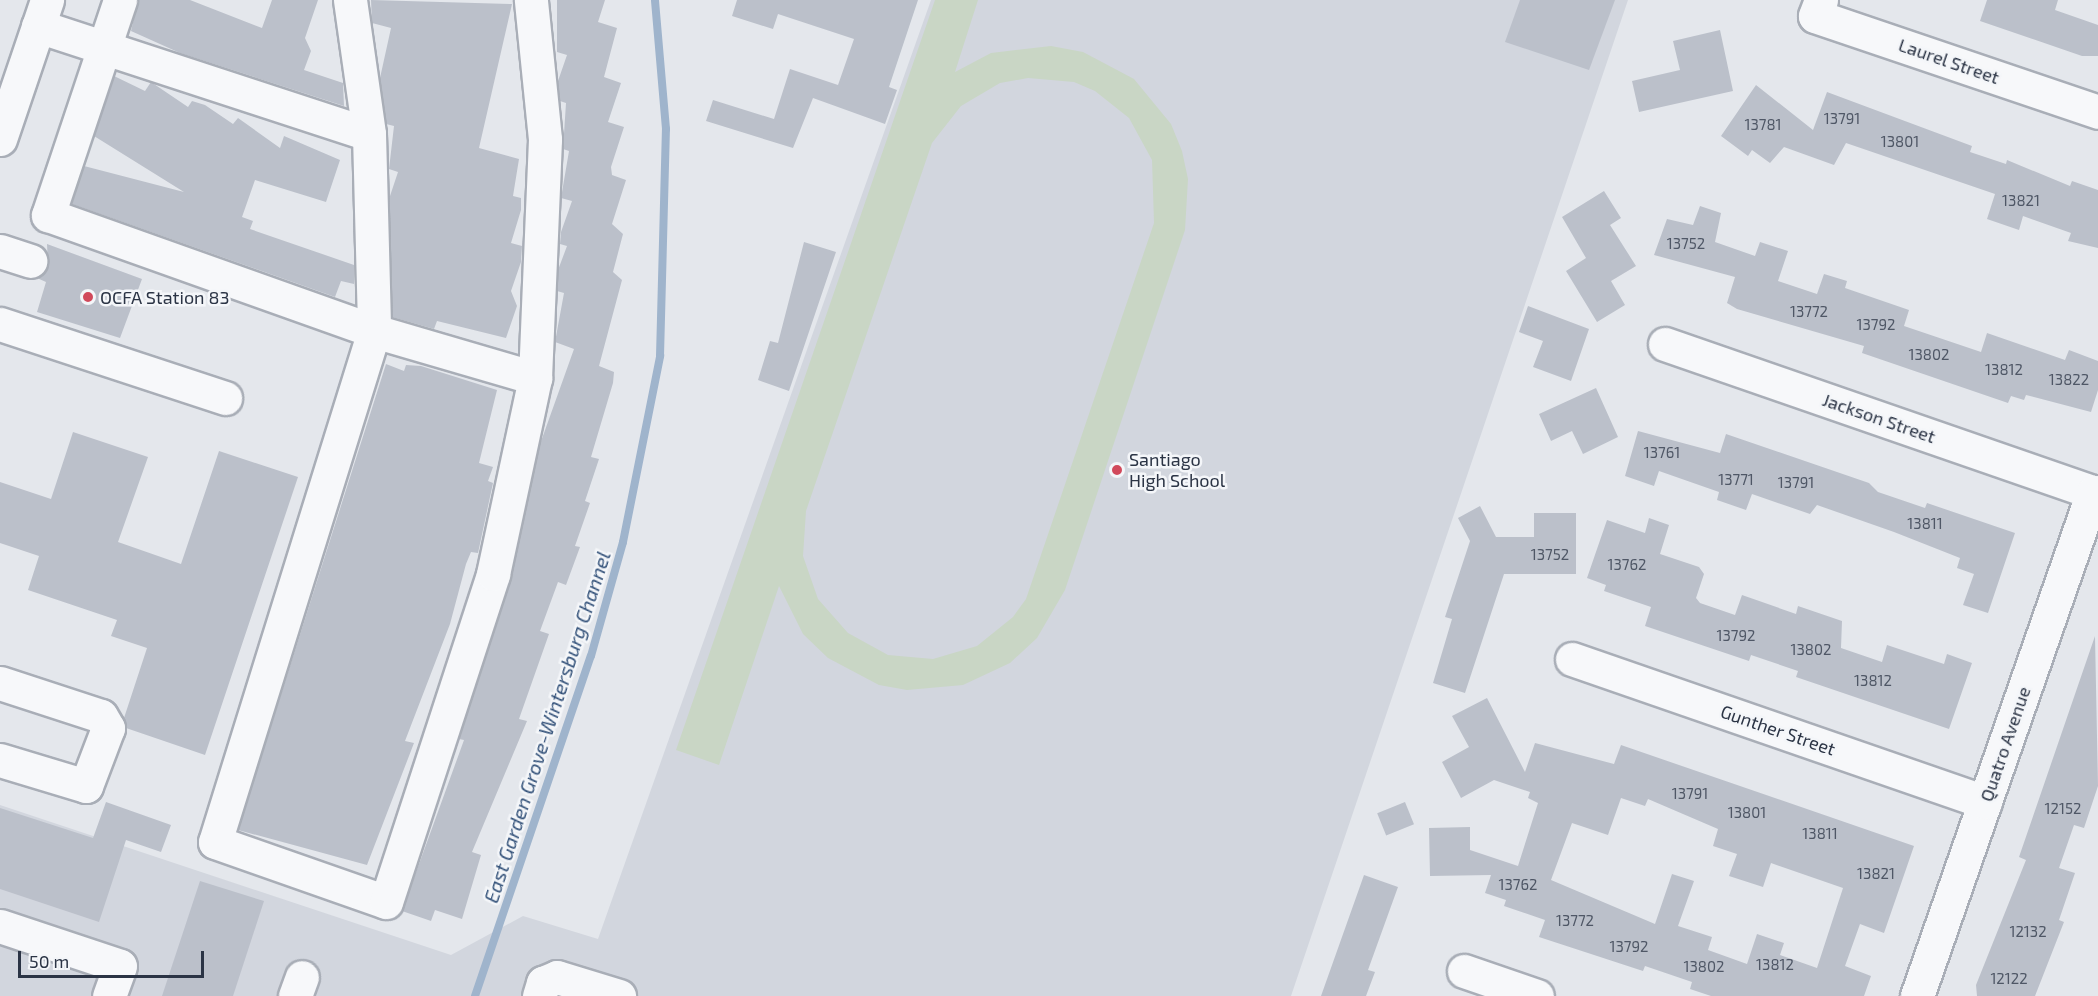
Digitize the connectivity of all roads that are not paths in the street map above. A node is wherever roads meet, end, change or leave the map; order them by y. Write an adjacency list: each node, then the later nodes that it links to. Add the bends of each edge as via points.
1 (120, 0): 6 (street)
2 (350, 0): 8 (street)
3 (531, 0): 13 (street, via 545,139)
4 (1821, 0): 7 (street, Laurel Street, via 1815,16)
5 (43, 13): 6 (street); 9 (street)
6 (103, 47): 8 (street); 11 (street, via 48,215)
7 (2098, 112)
8 (369, 134): 11 (street)
9 (0, 139)
10 (0, 324): 14 (street)
11 (374, 331): 13 (street); 13 (street, via 215,842 386,902 493,574)
12 (1665, 344): 15 (street, Jackson Street)
13 (535, 378)
14 (225, 398)
15 (2094, 492): 19 (street, Quatro Avenue)
16 (1572, 659): 19 (street, Gunther Street)
17 (0, 683): 18 (street, via 101,716 108,728 86,786)
18 (0, 760)
19 (1985, 802): 26 (street, Quatro Avenue)
20 (0, 926): 22 (street, via 120,966)
21 (1464, 971): 25 (street)
22 (109, 996)
23 (539, 996): 24 (street, via 543,983 557,977)
24 (619, 996)
25 (1537, 996)
26 (1917, 996)

